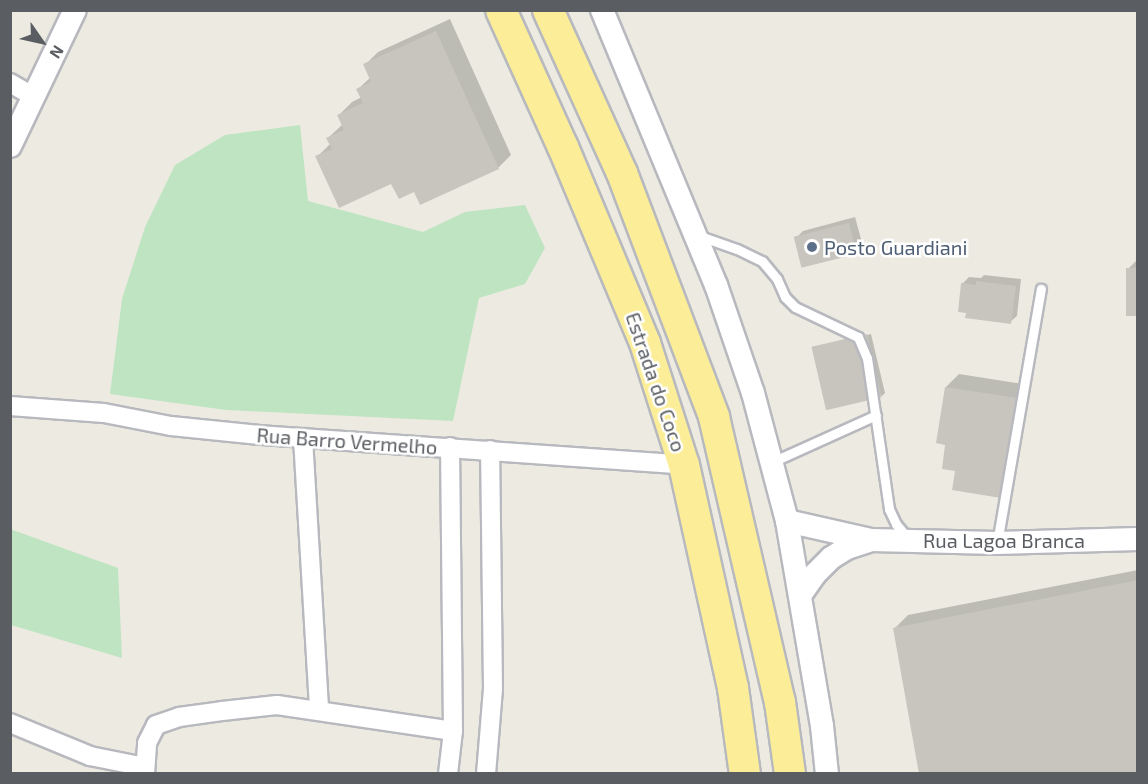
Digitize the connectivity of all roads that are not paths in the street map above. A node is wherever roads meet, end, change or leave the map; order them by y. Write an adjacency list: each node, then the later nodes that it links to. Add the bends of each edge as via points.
1 (75, 10): 6 (street)
2 (501, 10): 16 (highway, Estrada do Coco, via 645,343)
3 (548, 10): 30 (highway, Estrada do Coco, via 622,173 714,417 780,702)
4 (602, 10): 8 (street)
5 (10, 83): 6 (street)
6 (34, 97): 7 (street)
7 (10, 146)
8 (695, 234): 11 (lane, via 762,261 777,279 784,297 795,307 858,337 867,358); 15 (street, via 753,393)
9 (1041, 289): 21 (lane)
10 (10, 406): 12 (street, Rua Barro Vermelho, via 95,412 171,426)
11 (876, 415): 15 (lane); 20 (lane, via 889,509)
12 (303, 438): 13 (street, Rua Barro Vermelho); 23 (street)
13 (450, 447): 14 (street, Rua Barro Vermelho); 25 (street)
14 (490, 450): 16 (street, Rua Barro Vermelho); 28 (street, via 493,689)
15 (772, 462): 17 (street)
16 (684, 465): 29 (highway, Estrada do Coco, via 733,688)
17 (787, 521): 19 (street, Rua Lagoa Branca); 22 (street)
18 (1137, 538): 21 (street, Rua Lagoa Branca)
19 (871, 540): 20 (street, Rua Lagoa Branca); 22 (street, Rua Lagoa Branca, via 831,558)
20 (910, 540): 21 (street, Rua Lagoa Branca)
21 (997, 543)
22 (801, 594): 31 (street)
23 (319, 710): 25 (street); 26 (street, via 277,705 179,717 156,725 150,733)
24 (10, 723): 26 (street, via 90,756)
25 (453, 731): 27 (street)
26 (145, 770)
27 (448, 774)
28 (486, 774)
29 (745, 774)
30 (790, 774)
31 (826, 774)

